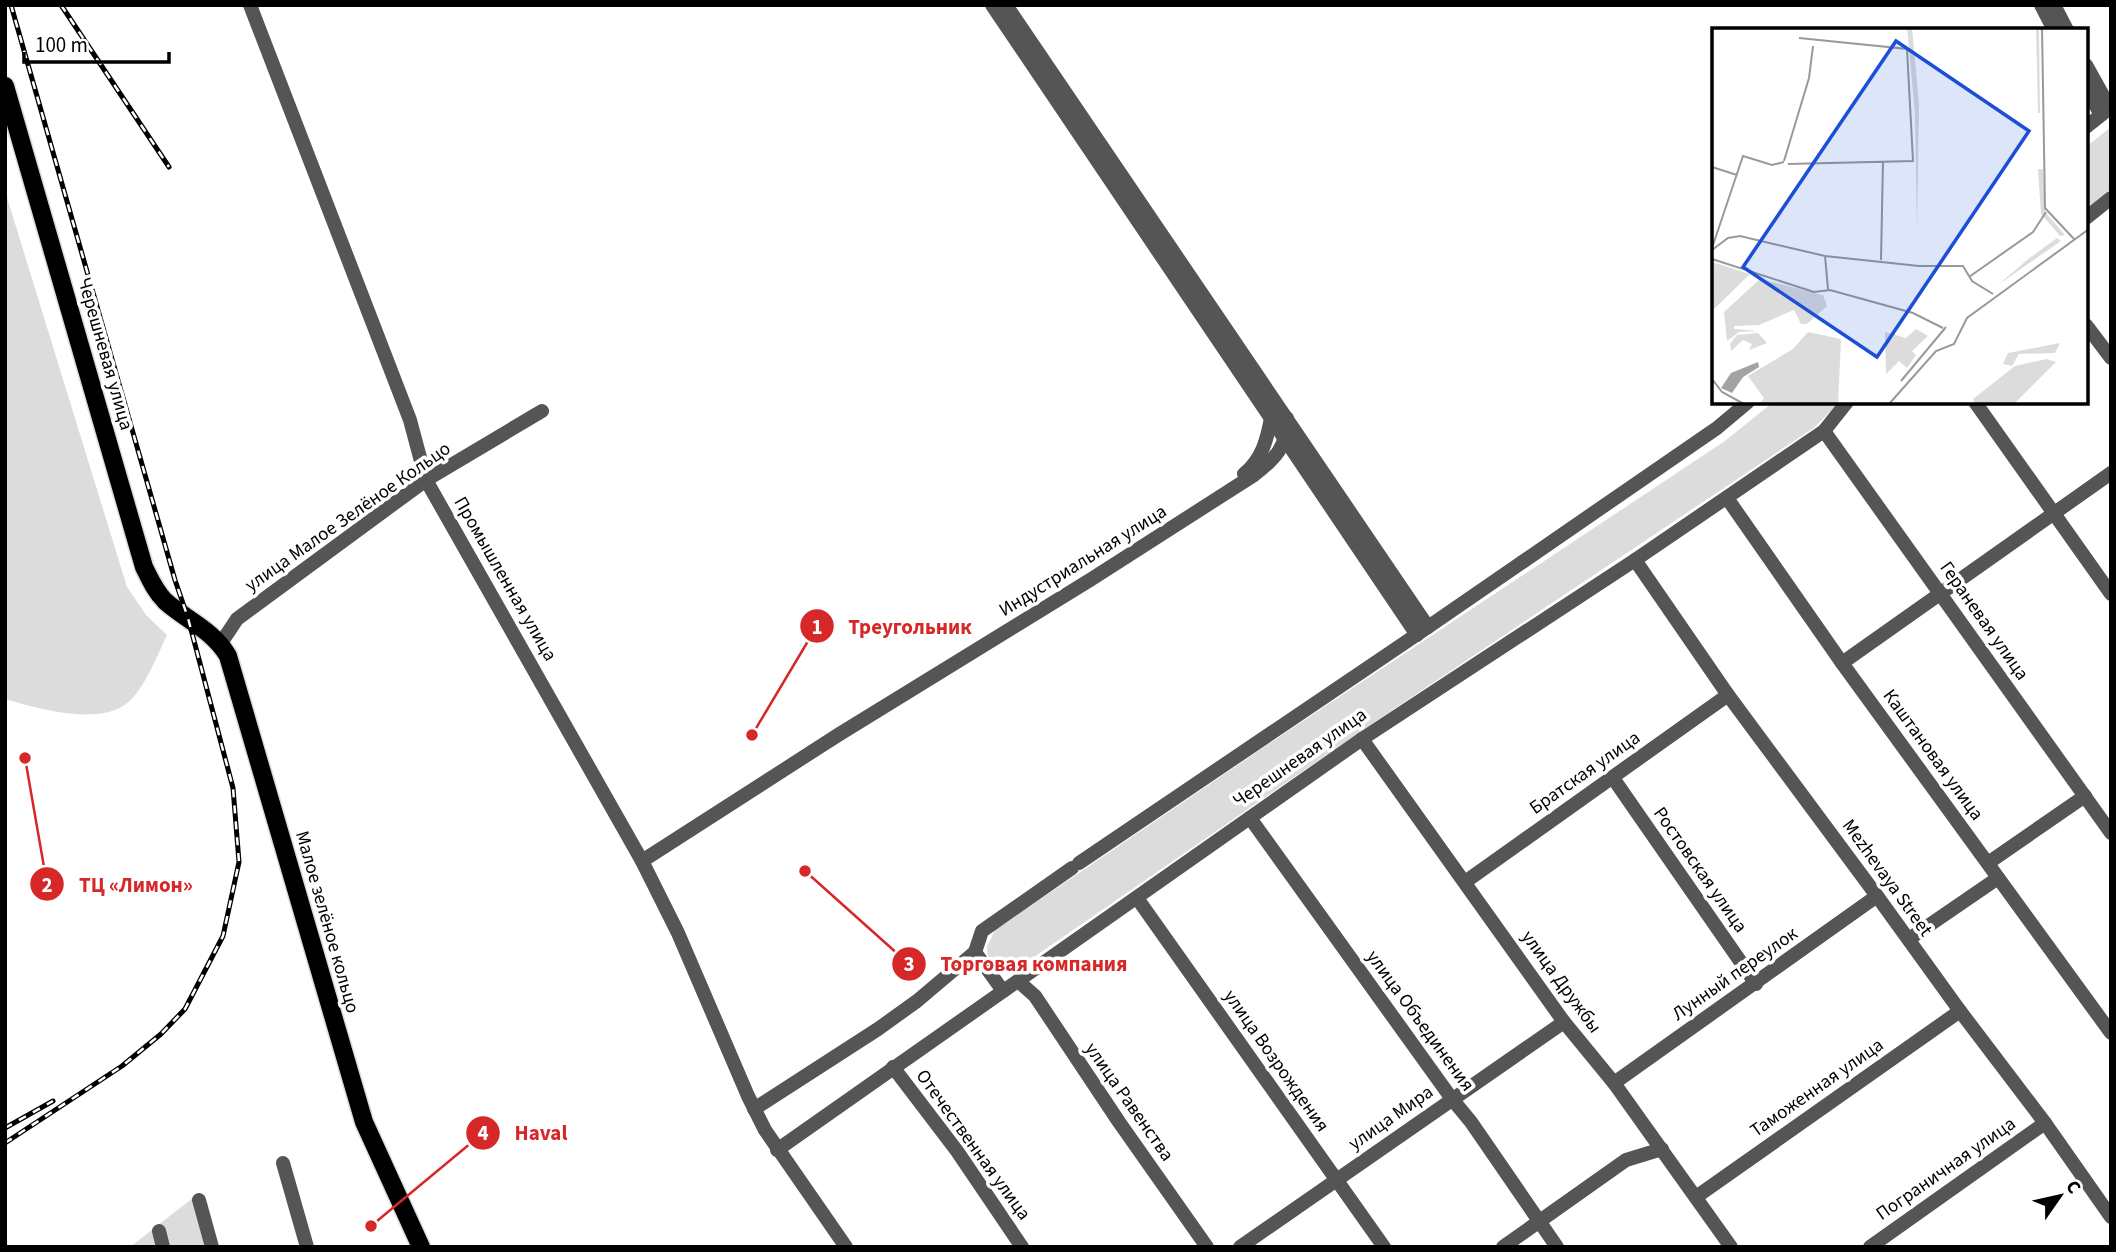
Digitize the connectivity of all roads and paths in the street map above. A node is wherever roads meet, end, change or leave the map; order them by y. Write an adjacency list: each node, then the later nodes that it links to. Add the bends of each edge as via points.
1 (250, 5): 28 (street, Промышленная улица, via 410,420)
2 (992, 5): 8 (street)
3 (1006, 5): 8 (street)
4 (2041, 5): 6 (street)
5 (2054, 5): 7 (street)
6 (2053, 28)
7 (2066, 28)
8 (1019, 34): 16 (street)
9 (2088, 69): 12 (street)
10 (5, 86): 36 (main road, Черешневая улица, via 144,567 164,600)
11 (2088, 90): 12 (street)
12 (2107, 110): 13 (street)
13 (2088, 125)
14 (2111, 198): 15 (street)
15 (2088, 216)
16 (1163, 247): 23 (street); 24 (street)
17 (2088, 328): 18 (street)
18 (2111, 358)
19 (1746, 404): 35 (street)
20 (1845, 404): 25 (street, Черешневая улица)
21 (1976, 404): 31 (street)
22 (542, 411): 28 (street, улица Малое Зелёное Кольцо)
23 (1271, 418): 26 (street); 30 (street, via 1262,453)
24 (1287, 418): 26 (street); 35 (street)
25 (1824, 432): 29 (street, Черешневая улица); 33 (street, Гераневая улица)
26 (1286, 439): 30 (street, Индустриальная улица, via 1272,461); 35 (street)
27 (2111, 473): 31 (street)
28 (426, 480): 36 (street, улица Малое Зелёное Кольцо, via 237,619); 45 (street, Промышленная улица)
29 (1727, 498): 32 (street, Черешневая улица); 37 (street, Каштановая улица)
30 (1206, 507): 45 (street, Индустриальная улица)
31 (2054, 513): 33 (street); 34 (street)
32 (1636, 560): 38 (street, Mezhevaya Street); 39 (street, Черешневая улица)
33 (1942, 594): 37 (street); 41 (street, Гераневая улица)
34 (2111, 594)
35 (1423, 631): 52 (street, via 982,931)
36 (221, 643): 76 (main road, Малое зелёное кольцо, via 363,1122)
37 (1842, 663): 46 (street, Каштановая улица)
38 (1728, 695): 40 (street, Братская улица); 49 (street, Mezhevaya Street)
39 (1362, 738): 43 (street, Черешневая улица); 48 (street, улица Дружбы)
40 (1613, 778): 48 (street, Братская улица); 54 (street, Ростовская улица)
41 (2085, 796): 42 (street, Гераневая улица); 46 (street)
42 (2106, 817): 44 (street, Гераневая улица)
43 (1250, 818): 50 (street, Черешневая улица); 61 (street, улица Объединения)
44 (2111, 833)
45 (642, 861): 62 (street, Промышленная улица)
46 (1988, 863): 47 (street, Каштановая улица)
47 (1998, 878): 51 (street); 58 (street, Каштановая улица)
48 (1465, 882): 57 (street, улица Дружбы)
49 (1877, 896): 51 (street, Mezhevaya Street); 54 (street, Лунный переулок)
50 (1137, 898): 53 (street, Черешневая улица); 67 (street, улица Возрождения)
51 (1909, 939): 56 (street, Mezhevaya Street)
52 (975, 952): 55 (street); 62 (street, via 878,1029)
53 (1018, 981): 55 (street, Черешневая улица); 79 (street, улица Равенства, via 1035,996)
54 (1756, 984): 60 (street, Лунный переулок)
55 (1003, 991): 59 (street, Черешневая улица)
56 (1960, 1011): 63 (street, Mezhevaya Street); 68 (street, Таможенная улица)
57 (1564, 1022): 60 (street, улица Дружбы); 61 (street, улица Мира)
58 (2111, 1033)
59 (893, 1067): 65 (street, Черешневая улица); 78 (street, Отечественная улица)
60 (1614, 1083): 64 (street, улица Дружбы)
61 (1452, 1099): 67 (street, улица Мира); 71 (street, улица Объединения)
62 (754, 1109): 65 (street, Промышленная улица)
63 (2045, 1123): 70 (street, Mezhevaya Street); 85 (street, Пограничная улица)
64 (1662, 1149): 68 (street, улица Дружбы); 71 (street, via 1626,1160)
65 (777, 1150): 77 (street, Промышленная улица)
66 (283, 1163): 75 (street)
67 (1337, 1179): 80 (street, улица Мира); 81 (street, улица Возрождения)
68 (1696, 1198): 84 (street, улица Дружбы)
69 (199, 1200): 74 (street)
70 (2111, 1217)
71 (1539, 1222): 82 (street); 83 (street, улица Объединения)
72 (159, 1231): 73 (street)
73 (163, 1247)
74 (212, 1247)
75 (307, 1247)
76 (421, 1247)
77 (846, 1247)
78 (1022, 1247)
79 (1207, 1247)
80 (1240, 1247)
81 (1384, 1247)
82 (1503, 1247)
83 (1557, 1247)
84 (1731, 1247)
85 (1870, 1247)

